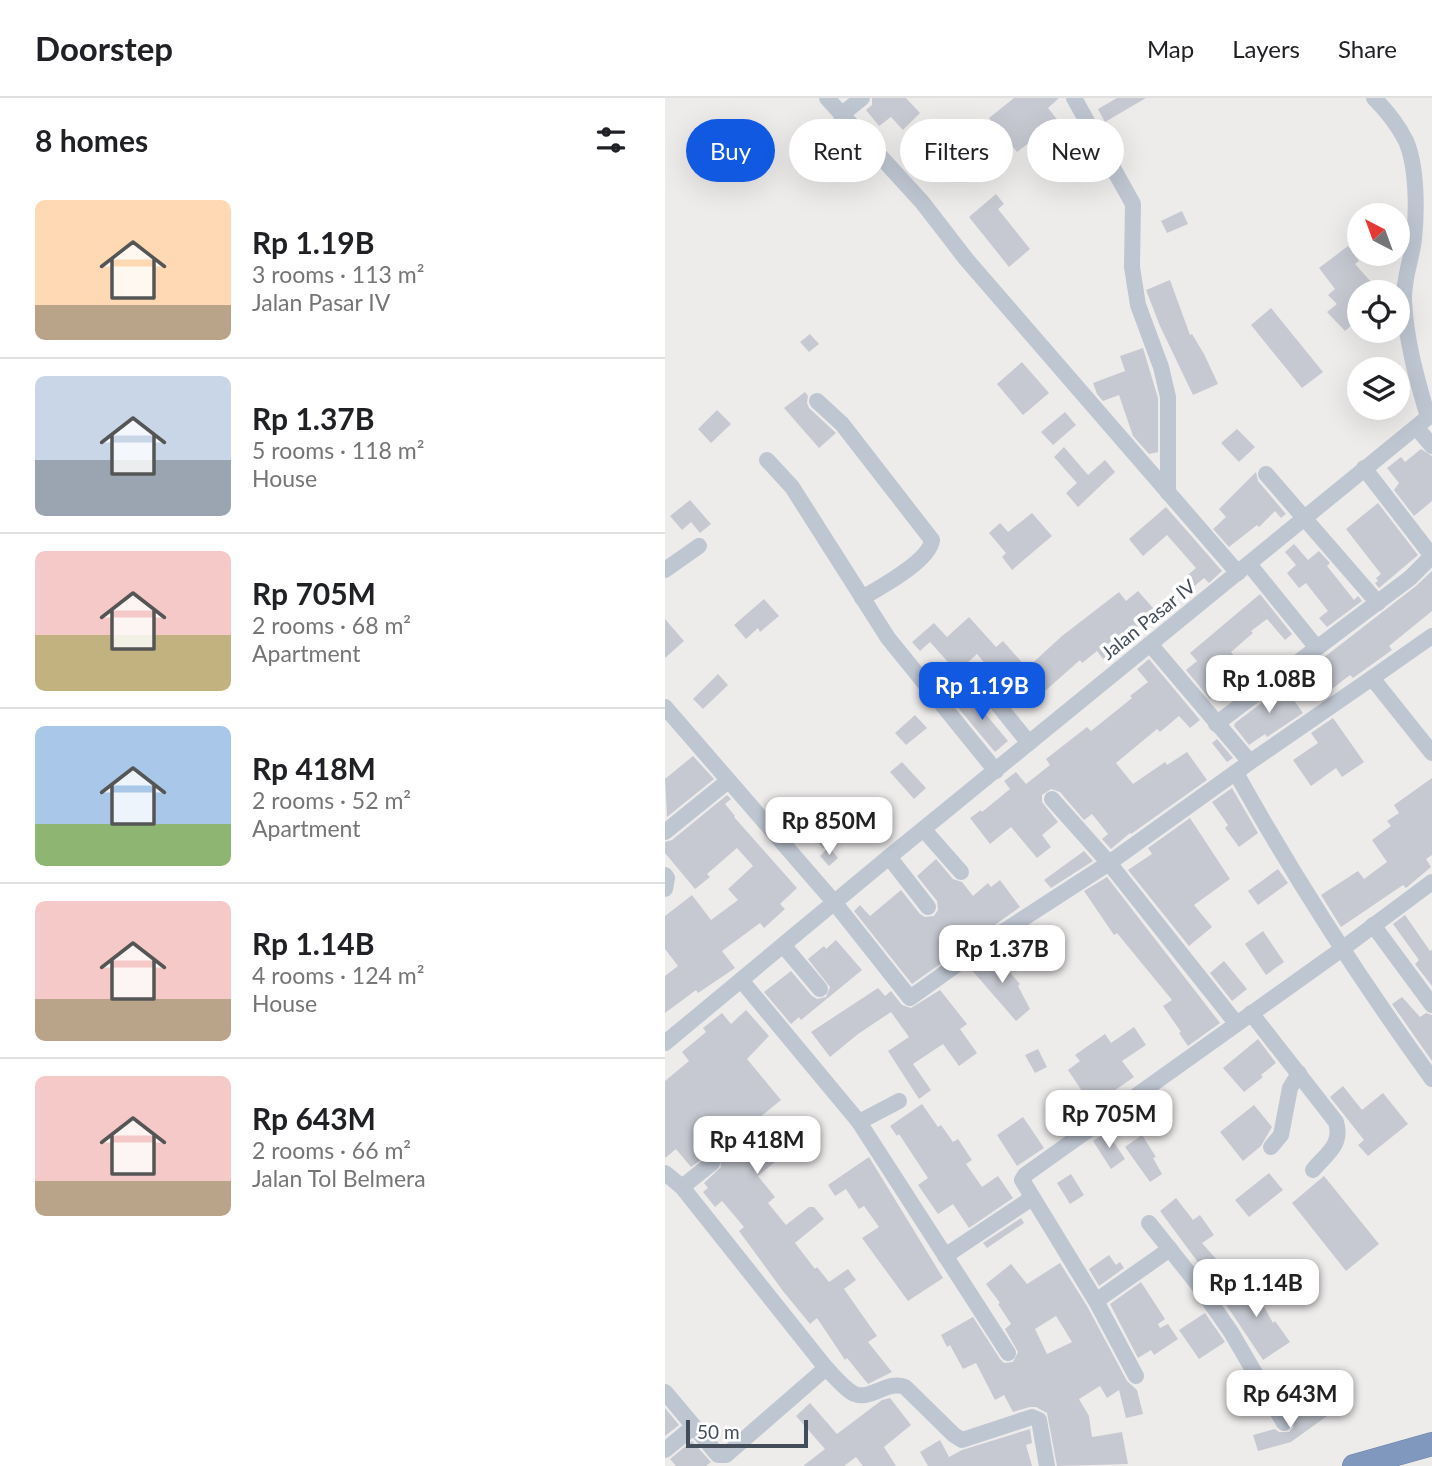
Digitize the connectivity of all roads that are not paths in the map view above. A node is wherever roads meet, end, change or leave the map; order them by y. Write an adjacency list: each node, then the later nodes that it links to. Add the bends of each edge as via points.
1 (827, 98): 5 (street)
2 (862, 98): 5 (street)
3 (1074, 98): 12 (street, via 1133,204 1132,267 1138,305 1168,397)
4 (1374, 98): 7 (street, via 1407,143 1414,174 1414,240 1404,301)
5 (841, 115): 12 (street, via 922,202)
6 (817, 401): 18 (street, via 842,424 932,540 927,552 913,564)
7 (1425, 419): 8 (street); 10 (street, Jalan Pasar IV)
8 (1432, 446)
9 (767, 460): 18 (street, via 792,487)
10 (1364, 468): 13 (street, Jalan Pasar IV); 15 (street)
11 (1266, 474): 13 (street)
12 (1168, 493): 16 (street)
13 (1305, 518): 16 (street, Jalan Pasar IV); 19 (street)
14 (699, 546): 17 (street)
15 (1432, 556): 19 (street)
16 (1243, 568): 21 (street, Jalan Pasar IV); 22 (street)
17 (665, 570)
18 (862, 598): 30 (street, via 888,638)
19 (1378, 603): 22 (street)
20 (1432, 636): 23 (street)
21 (1150, 644): 26 (street); 27 (street, Jalan Pasar IV)
22 (1317, 648): 26 (street)
23 (1372, 678): 28 (street); 29 (street)
24 (977, 680): 27 (street)
25 (665, 707): 32 (street)
26 (1216, 724): 29 (street)
27 (1029, 743): 30 (street, Jalan Pasar IV)
28 (1432, 753)
29 (1251, 762): 31 (street)
30 (996, 771): 34 (street, Jalan Pasar IV)
31 (1236, 773): 37 (street); 46 (street)
32 (728, 781): 35 (street); 42 (street)
33 (1052, 799): 37 (street)
34 (923, 830): 36 (street, Jalan Pasar IV); 38 (street)
35 (665, 832)
36 (889, 857): 42 (street, Jalan Pasar IV); 43 (street)
37 (1109, 863): 42 (street, via 910,998); 51 (street)
38 (961, 872)
39 (665, 875): 41 (street)
40 (1432, 881): 44 (street)
41 (665, 889)
42 (834, 902): 45 (street, Jalan Pasar IV)
43 (928, 907)
44 (1373, 925): 46 (street); 49 (street)
45 (783, 945): 47 (street, Jalan Pasar IV); 48 (street)
46 (1342, 949): 50 (street); 54 (street)
47 (741, 981): 52 (street, Jalan Pasar IV); 56 (street)
48 (820, 989)
49 (1432, 1005)
50 (1251, 1013): 51 (street); 53 (street)
51 (1236, 1023): 62 (street, via 1025,1175 1022,1180)
52 (665, 1043)
53 (1299, 1073): 57 (street, via 1290,1088 1281,1135); 59 (street, via 1336,1122 1339,1133)
54 (1432, 1079)
55 (899, 1101): 56 (street)
56 (859, 1122): 65 (street)
57 (1271, 1147)
58 (712, 1163): 61 (street)
59 (1314, 1170)
60 (665, 1173): 61 (street)
61 (682, 1187): 68 (street)
62 (1032, 1198): 65 (street); 66 (street)
63 (1149, 1223): 64 (street)
64 (1170, 1249): 66 (street); 71 (street, via 1231,1332)
65 (945, 1256): 67 (street)
66 (1096, 1301): 69 (street)
67 (1008, 1353)
68 (826, 1368): 72 (street, via 726,1455 718,1455); 75 (street, via 853,1394 865,1396 891,1385 905,1387 962,1440 1033,1417 1039,1420)
69 (1136, 1376)
70 (665, 1392): 72 (street)
71 (1284, 1423)
72 (693, 1427): 74 (street)
73 (1432, 1444): 76 (highway)
74 (665, 1450)
75 (1047, 1466)
76 (1354, 1466)

